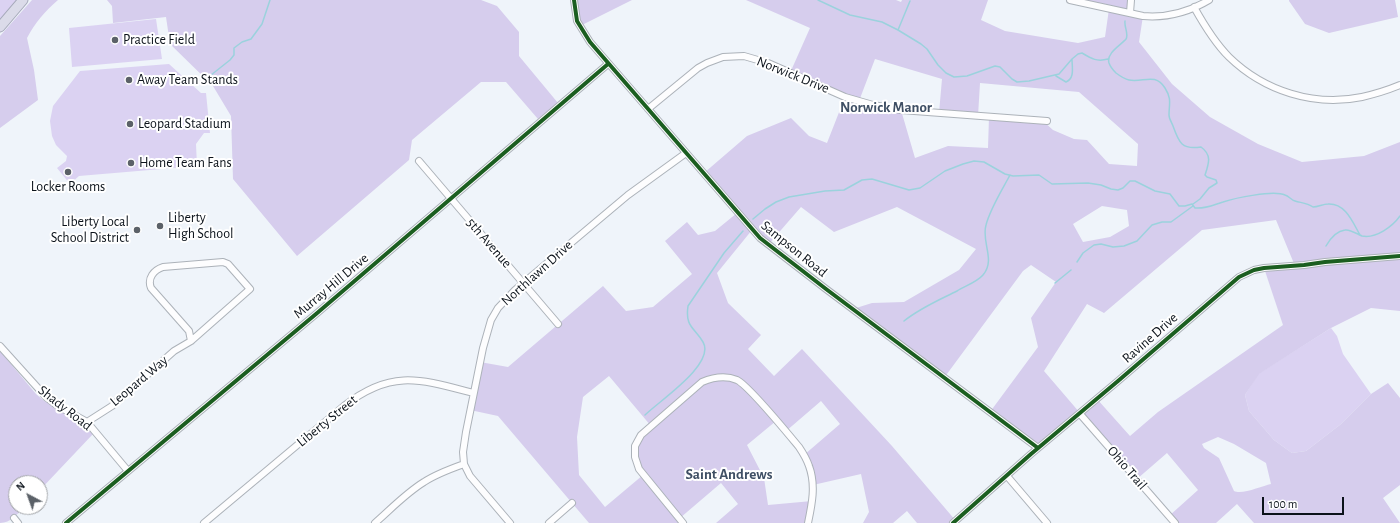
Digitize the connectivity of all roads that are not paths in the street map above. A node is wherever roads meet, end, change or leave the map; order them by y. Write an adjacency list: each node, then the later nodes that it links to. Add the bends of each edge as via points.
1 (23, 0): 8 (highway)
2 (574, 0): 9 (street, Sampson Road, via 575,14 580,26)
3 (1070, 0): 7 (street)
4 (1131, 0): 7 (street)
5 (1209, 0): 6 (street)
6 (1194, 7): 7 (street, via 1160,17); 10 (street, via 1217,44 1240,67 1255,78 1288,93 1319,99 1347,99 1370,95)
7 (1130, 13)
8 (0, 27)
9 (608, 64): 11 (street, Sampson Road); 15 (street, Murray Hill Drive)
10 (1400, 85)
11 (648, 109): 12 (street, Norwick Drive, via 698,68 723,57 736,56 754,58 845,97 873,105 901,110); 13 (street, Sampson Road)
12 (1047, 121)
13 (686, 153): 17 (street, Northlawn Drive, via 628,195); 24 (street, Sampson Road, via 768,245)
14 (419, 161): 15 (street, 5th Avenue)
15 (451, 199): 17 (street, 5th Avenue); 26 (street, Murray Hill Drive)
16 (1400, 256): 22 (street, Ravine Drive, via 1264,268 1241,276 1233,280)
17 (523, 283): 18 (street, 5th Avenue); 21 (street, Northlawn Drive, via 502,303 491,320)
18 (558, 324)
19 (191, 341): 19 (street, Leopard Way, via 250,289 228,264 223,262 163,267 150,278 151,288 189,331); 23 (street, Leopard Way, via 174,351 112,406)
20 (0, 346): 23 (street, Shady Road, via 46,397)
21 (473, 393): 25 (street, Northlawn Drive, via 463,452); 30 (street, Liberty Street, via 433,383 407,380 374,386 344,406)
22 (1080, 414): 24 (street, Ravine Drive); 38 (street, Ohio Trail)
23 (87, 422): 26 (street, Shady Road)
24 (1038, 448): 27 (street, Ravine Drive)
25 (464, 464): 31 (street, via 424,482); 32 (street, via 478,486)
26 (128, 471): 29 (street, Murray Hill Drive)
27 (1007, 476): 36 (street, Ravine Drive); 37 (street)
28 (572, 503): 33 (street)
29 (66, 523)
30 (204, 523)
31 (376, 523)
32 (510, 523)
33 (549, 523)
34 (684, 523): 35 (street, via 638,469 634,457 635,446 641,435 702,382 725,377 739,381 751,392 800,448 813,479)
35 (808, 523)
36 (953, 523)
37 (1047, 523)
38 (1175, 523)

